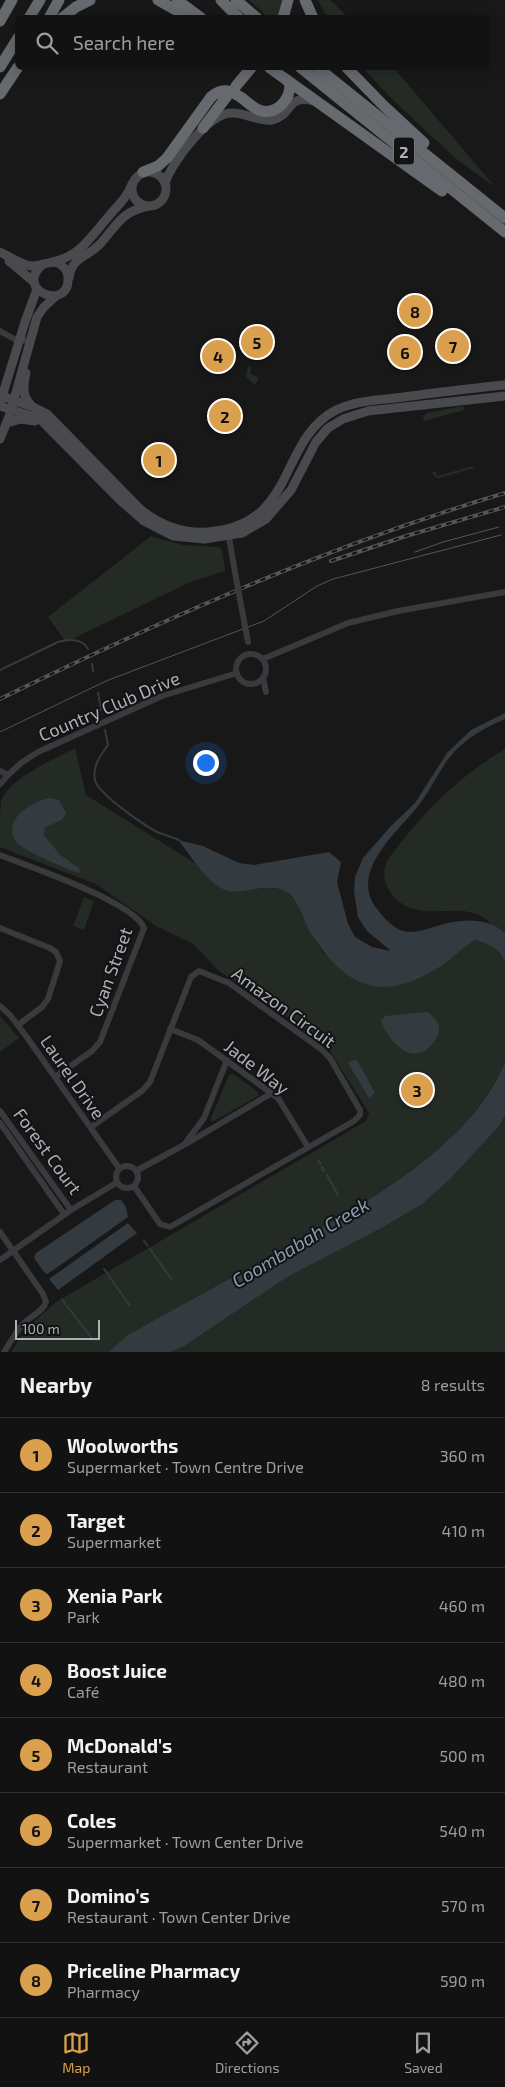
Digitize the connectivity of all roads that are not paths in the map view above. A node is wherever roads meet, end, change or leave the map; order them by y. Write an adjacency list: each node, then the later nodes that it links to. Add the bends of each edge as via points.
1 (12, 0): 20 (highway)
2 (40, 0): 11 (highway)
3 (59, 0): 12 (highway)
4 (90, 0): 13 (highway)
5 (158, 0): 14 (highway)
6 (176, 0): 15 (highway)
7 (221, 0): 16 (highway)
8 (236, 0): 17 (highway)
9 (288, 0): 18 (highway)
10 (304, 0): 19 (highway)
11 (31, 15)
12 (51, 15)
13 (66, 15)
14 (185, 15)
15 (196, 15)
16 (236, 15)
17 (254, 15)
18 (284, 15)
19 (312, 15)
20 (0, 21)
21 (15, 43): 22 (highway)
22 (0, 67)
23 (17, 70): 31 (highway)
24 (249, 70): 30 (highway)
25 (273, 70): 29 (highway)
26 (303, 70): 39 (highway, 2)
27 (321, 70): 36 (highway, 2)
28 (349, 70): 36 (highway, via 448,164)
29 (287, 80): 33 (highway); 35 (highway, bridge, via 290,85 288,96 283,104 268,111 258,110 226,90 219,91 211,97 167,158)
30 (236, 86)
31 (0, 94)
32 (227, 96): 34 (highway)
33 (316, 101): 34 (street, via 296,100 282,115 271,120 223,114); 39 (highway, via 450,197)
34 (203, 128): 37 (street, via 173,167)
35 (143, 172): 37 (street, via 158,174); 38 (street)
36 (461, 182): 41 (highway, 2)
37 (165, 183): 40 (street, via 164,199)
38 (132, 184): 40 (street, via 135,199); 44 (street, via 124,201 83,247 66,258)
39 (465, 200): 42 (highway, 2)
40 (148, 206): 45 (street, via 119,220 98,246 74,264)
41 (505, 218)
42 (505, 232)
43 (0, 253): 44 (street, via 32,266); 46 (street)
44 (47, 263): 45 (street, via 61,265); 46 (street, via 34,275)
45 (68, 280): 47 (street, via 66,288)
46 (36, 286): 47 (street, via 42,294); 49 (street)
47 (56, 296): 50 (street, via 37,317)
48 (0, 331): 49 (street)
49 (18, 341): 50 (street); 55 (street)
50 (29, 343): 56 (street); 57 (street, via 31,355 24,390 26,401)
51 (505, 385): 52 (street)
52 (473, 388): 54 (street); 63 (street, via 361,402 329,414 308,436 280,489 265,507)
53 (505, 396): 54 (street)
54 (475, 398): 63 (street, via 368,411 343,419 328,428 314,445 291,490 274,512 255,527)
55 (1, 402): 56 (street)
56 (12, 405): 57 (street); 58 (street); 59 (street)
57 (33, 407): 60 (street, via 47,414)
58 (43, 422): 59 (street, via 20,419); 62 (street)
59 (7, 423): 61 (street)
60 (69, 437): 62 (street); 63 (street, via 152,518 188,531)
61 (0, 439)
62 (78, 458): 63 (street, via 130,510 156,529 191,539)
63 (228, 532): 65 (street, bridge)
64 (505, 592): 66 (street, via 348,623)
65 (248, 642): 67 (street); 68 (street)
66 (279, 652): 69 (street); 70 (street)
67 (247, 654): 68 (street); 71 (street, via 240,660)
68 (255, 654): 69 (street)
69 (264, 659): 70 (street)
70 (266, 668): 72 (street)
71 (237, 673): 73 (street, via 245,682); 75 (street, Country Club Drive, via 162,696 91,726 38,752)
72 (263, 678): 73 (street); 73 (street, via 266,692)
73 (257, 682)
74 (0, 771): 75 (street)
75 (8, 775): 76 (street, Country Club Drive)
76 (0, 784)
77 (0, 855): 83 (street, Cyan Street, via 102,895 137,918 144,928 100,1042)
78 (0, 928): 80 (street, via 50,948 60,961 45,1003)
79 (0, 1006): 80 (street, Laurel Drive)
80 (18, 1025): 83 (street, Laurel Drive)
81 (170, 1029): 82 (street, Jade Way, via 195,1038); 87 (street, Amazon Circuit, via 146,1086); 89 (street, Amazon Circuit, via 191,977 202,971 228,983 321,1048 347,1085 359,1106 360,1115)
82 (227, 1060): 84 (street, Jade Way); 88 (street, via 204,1118)
83 (55, 1077): 87 (street, Laurel Drive)
84 (272, 1093): 88 (street); 89 (street, Jade Way, via 282,1102)
85 (0, 1111): 94 (street, Forest Court)
86 (0, 1123): 95 (street, Forest Court)
87 (91, 1127): 90 (street, Laurel Drive)
88 (185, 1143): 91 (street)
89 (308, 1148): 93 (street, Amazon Circuit, via 170,1227 160,1224)
90 (119, 1168): 91 (street, via 126,1166); 92 (street)
91 (136, 1171): 93 (street, via 138,1179)
92 (116, 1182): 93 (street, via 126,1189); 94 (street)
93 (134, 1186)
94 (71, 1210): 95 (street)
95 (64, 1214): 97 (street)
96 (0, 1232): 97 (street)
97 (13, 1250): 98 (street); 99 (street, via 44,1294 46,1302 21,1326)
98 (0, 1260)
99 (4, 1352)

